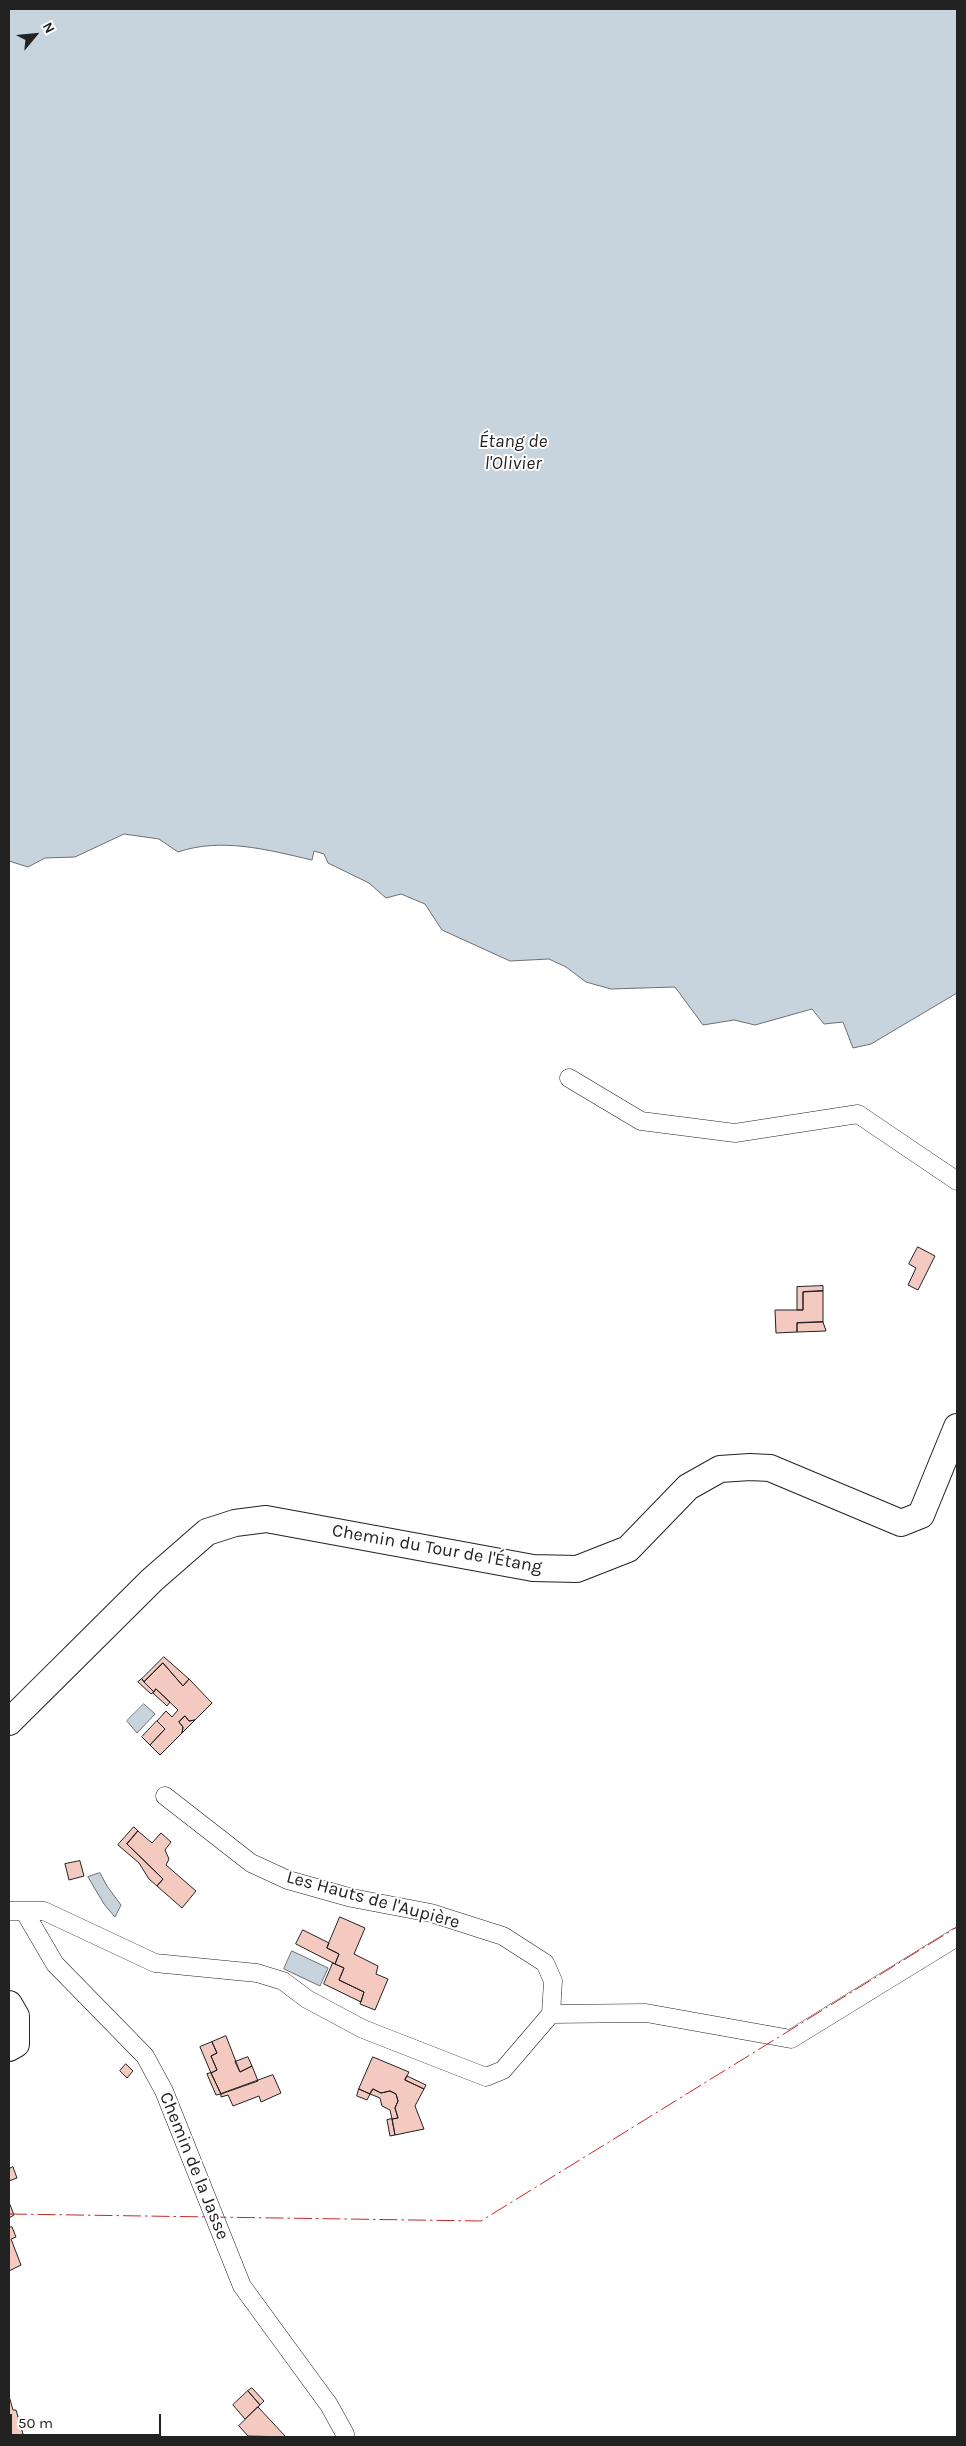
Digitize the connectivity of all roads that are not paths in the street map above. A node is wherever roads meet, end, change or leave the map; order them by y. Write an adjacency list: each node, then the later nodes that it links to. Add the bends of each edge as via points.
1 (569, 1078): 2 (street, via 641,1121 735,1132 858,1114)
2 (957, 1181)
3 (957, 1427): 4 (street, Chemin du Tour de l'Étang, via 921,1515 901,1523 770,1468 720,1469 688,1487 628,1549 577,1569 533,1568 266,1519 235,1523 207,1532 152,1580)
4 (9, 1722)
5 (165, 1796): 9 (street, Les Hauts de l'Aupière, via 252,1862 288,1880 352,1898 431,1913 502,1936 545,1963 553,1981)
6 (16, 1911): 9 (street, via 44,1911 155,1963 257,1973 283,1981 307,1999 364,2029 486,2077 503,2070); 11 (street, Chemin de la Jasse, via 55,1964 145,2056 164,2091 242,2286 330,2404)
7 (957, 1937): 9 (street, via 791,2039 646,2013)
8 (9, 2004): 10 (street, via 16,2016 16,2044)
9 (551, 2014)
10 (9, 2048)
11 (345, 2434)

